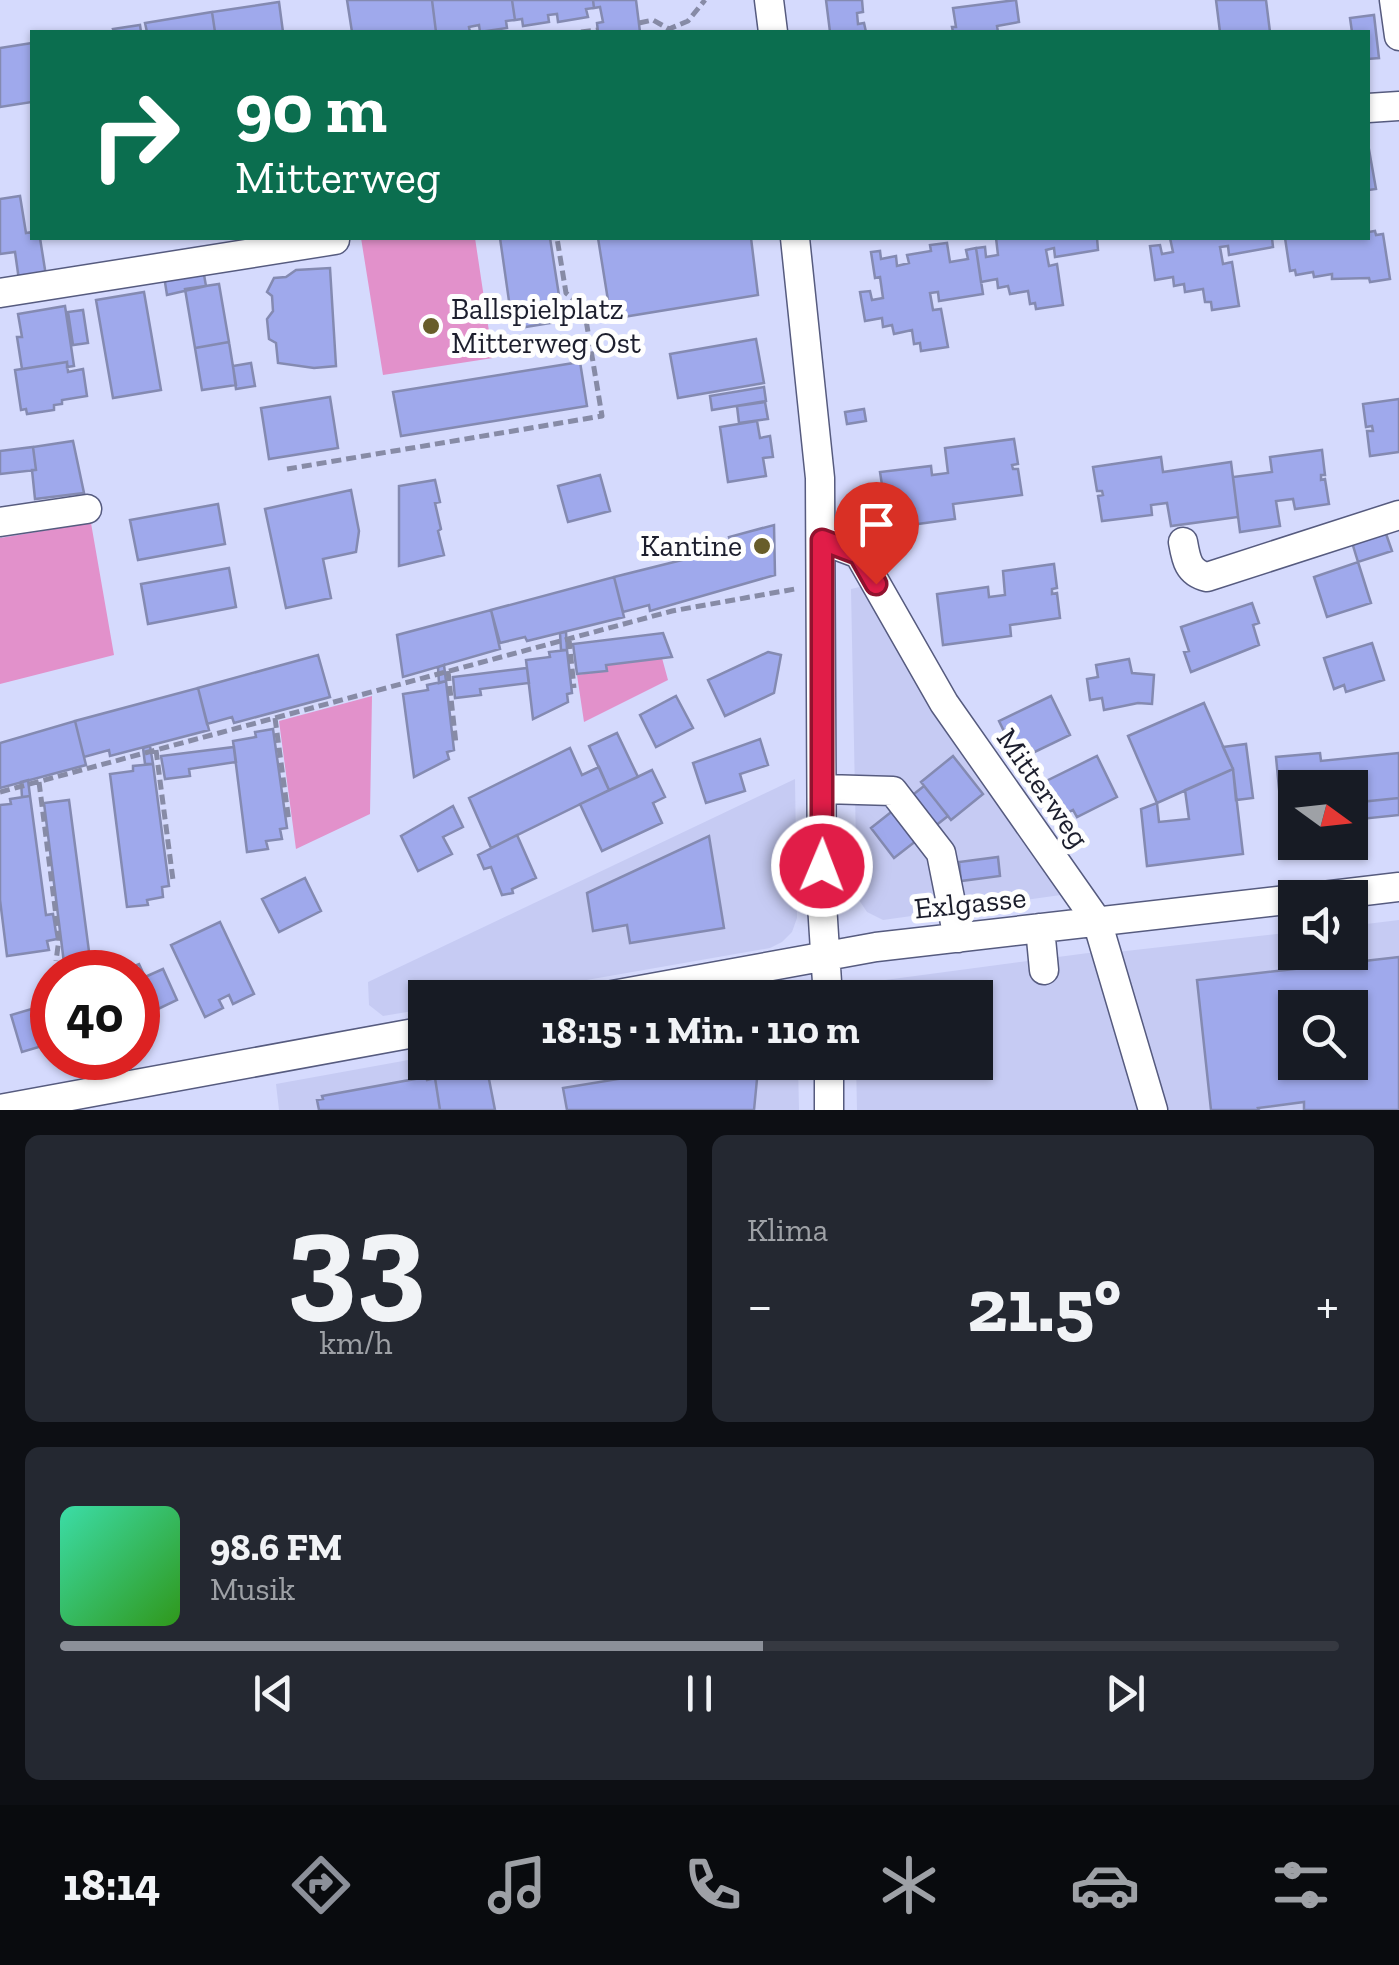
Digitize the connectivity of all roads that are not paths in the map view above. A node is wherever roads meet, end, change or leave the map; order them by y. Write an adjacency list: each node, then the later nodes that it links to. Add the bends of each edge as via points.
1 (768, 0): 3 (street)
2 (1394, 0): 4 (street)
3 (773, 30)
4 (1399, 36)
5 (1399, 106): 6 (street)
6 (1370, 108)
7 (335, 240): 9 (street)
8 (795, 240): 13 (street)
9 (0, 293)
10 (86, 509): 12 (street)
11 (1399, 515): 14 (street, via 1207,577 1188,566)
12 (0, 522)
13 (822, 540): 15 (street); 19 (street, Mitterweg, via 859,554 944,703)
14 (1183, 542)
15 (824, 789): 21 (street, via 893,791 941,853); 22 (street)
16 (1399, 887): 17 (street)
17 (1368, 891)
18 (1278, 901): 19 (street, Exlgasse)
19 (1097, 921): 20 (street, Exlgasse); 30 (street, Mitterweg)
20 (1040, 928): 21 (street, Exlgasse); 23 (street)
21 (958, 938): 22 (street, Exlgasse)
22 (826, 957): 24 (street, Exlgasse); 25 (street)
23 (1044, 970)
24 (697, 980)
25 (827, 980)
26 (408, 1034): 28 (street)
27 (829, 1080): 29 (street)
28 (0, 1109)
29 (830, 1110)
30 (1153, 1110)

